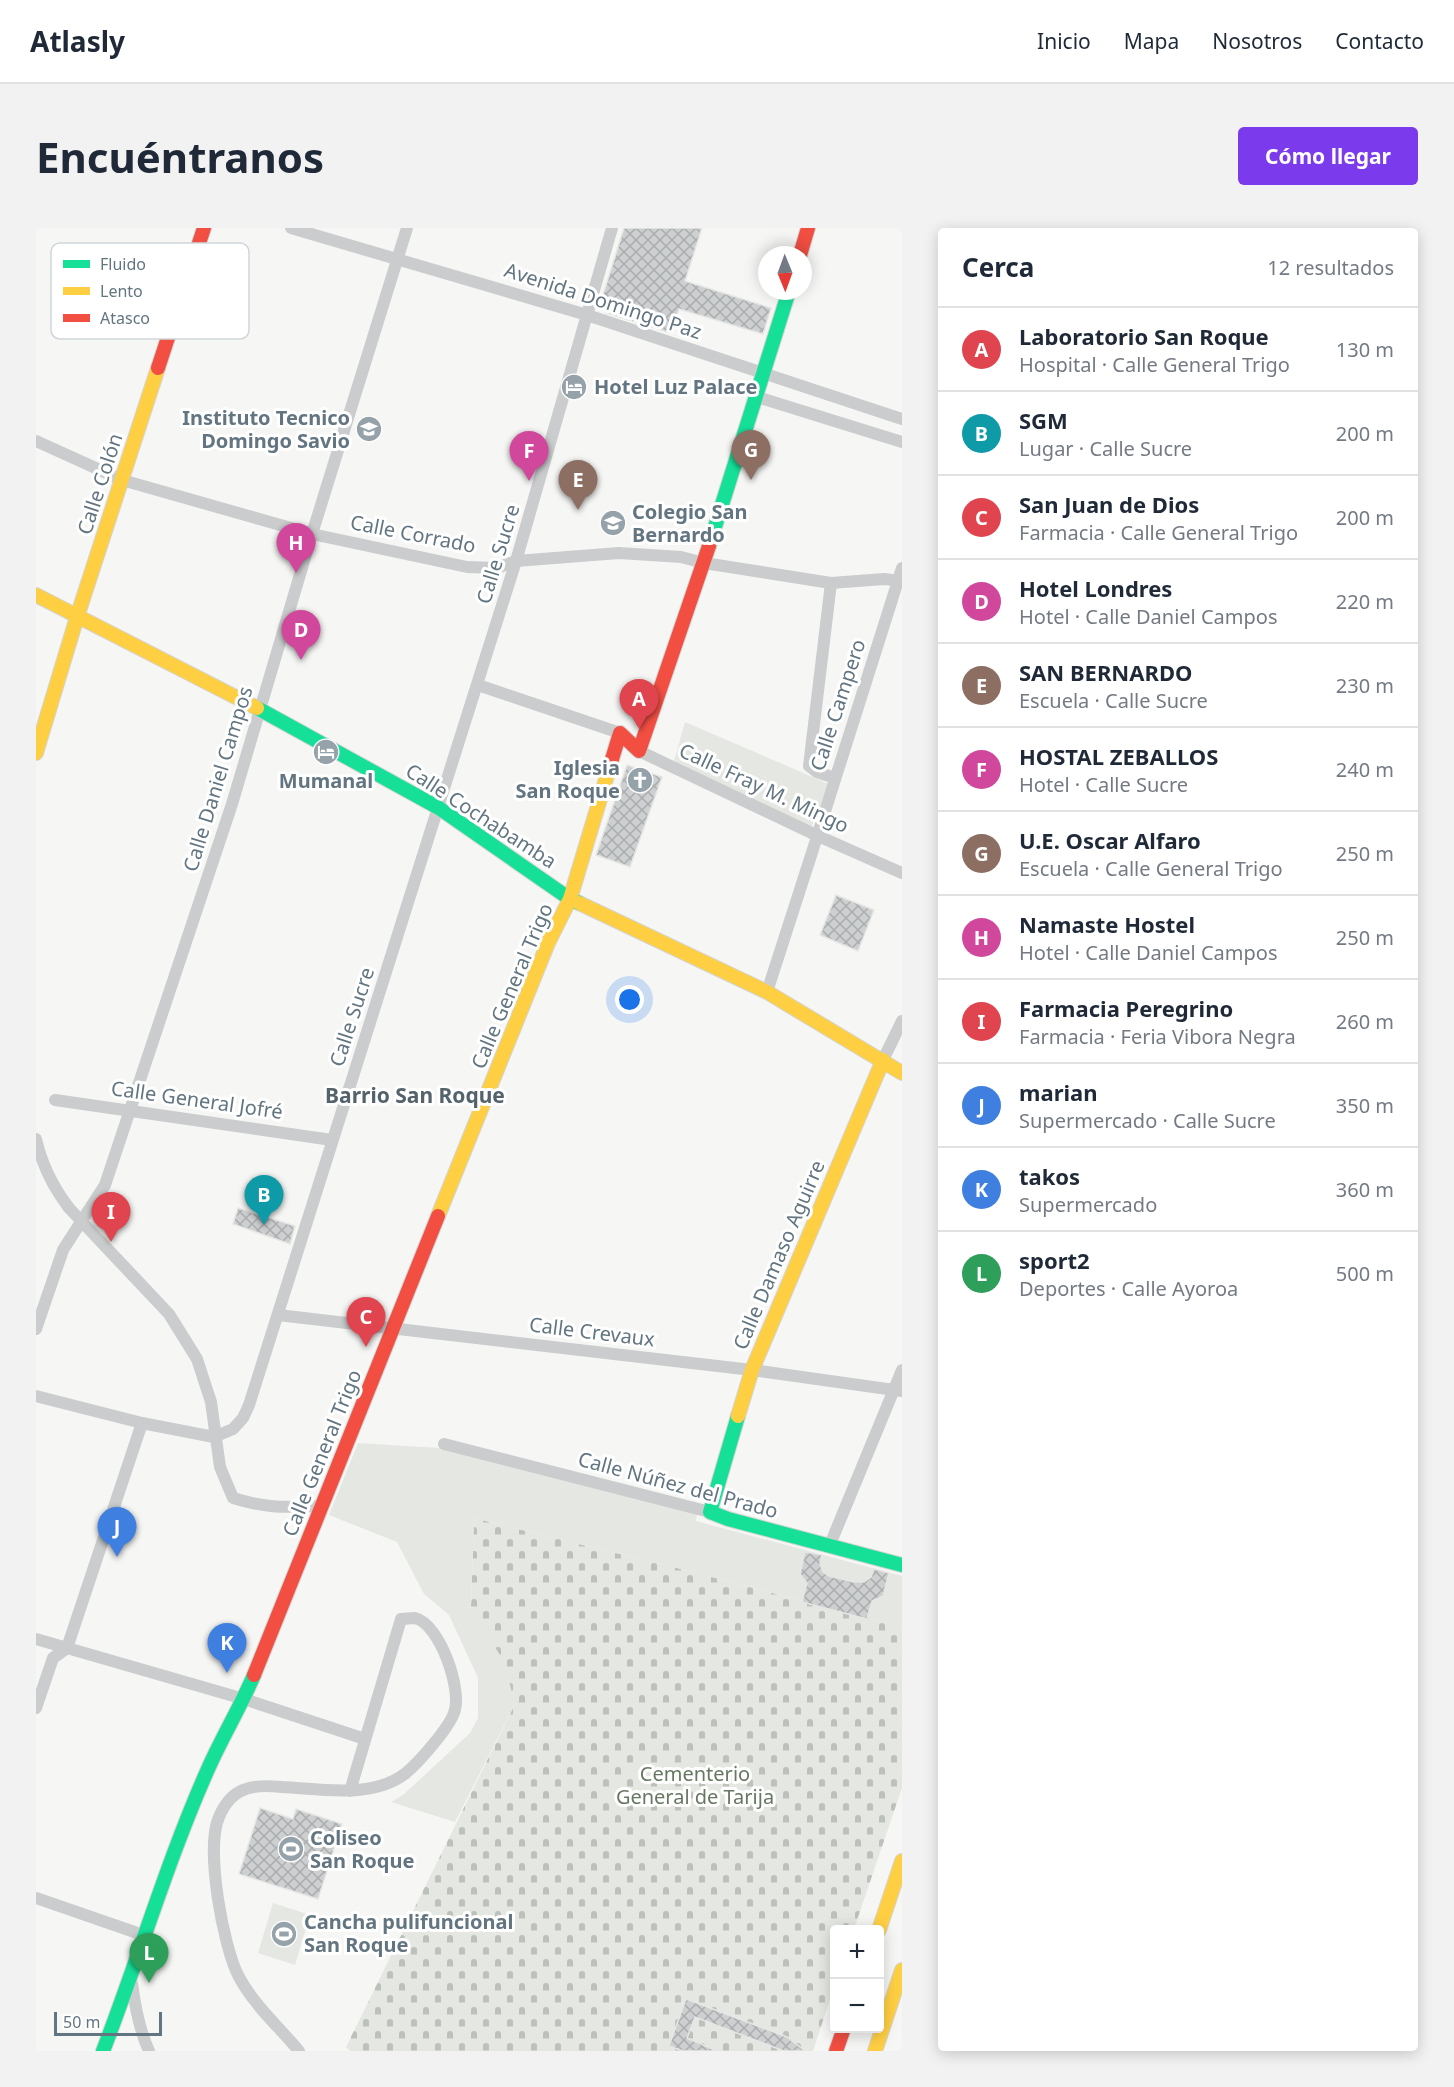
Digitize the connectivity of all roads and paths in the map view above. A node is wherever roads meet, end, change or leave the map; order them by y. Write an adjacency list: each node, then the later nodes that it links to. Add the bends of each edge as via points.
1 (204, 228): 6 (main road, Calle Colón)
2 (291, 228): 8 (street, Avenida Domingo Paz)
3 (407, 228): 8 (street, Calle Daniel Campos)
4 (612, 228): 10 (street, Calle Sucre)
5 (808, 228): 7 (main road)
6 (199, 243)
7 (803, 246)
8 (397, 260): 10 (street, Avenida Domingo Paz); 18 (street, Calle Daniel Campos)
9 (786, 300): 12 (main road)
10 (587, 315): 12 (street, Avenida Domingo Paz); 19 (street, Calle Sucre)
11 (168, 339): 17 (main road, Calle Colón)
12 (764, 373): 13 (main road); 14 (street, Avenida Domingo Paz)
13 (757, 397): 16 (street); 20 (main road)
14 (902, 419)
15 (36, 441): 17 (street, Calle Corrado)
16 (902, 442)
17 (122, 480): 18 (street, Calle Corrado); 24 (main road, Calle Colón)
18 (312, 534): 19 (street, Calle Corrado, via 467,567 496,568); 26 (street, Calle Daniel Campos)
19 (516, 561): 20 (street, Calle Corrado, via 619,553 681,557); 25 (street, Calle Sucre)
20 (704, 563): 22 (street, Calle Corrado); 28 (main road)
21 (901, 576): 22 (street, Calle Corrado); 30 (street, Calle Campero)
22 (831, 583): 30 (street, via 809,766)
23 (36, 595): 24 (main road, Calle Cochabamba)
24 (77, 617): 26 (main road, Calle Cochabamba); 29 (main road, Calle Colón)
25 (478, 686): 27 (street, Calle Fray M. Mingo); 31 (street, Calle Sucre)
26 (260, 710): 31 (main road, Calle Cochabamba); 40 (street, Calle Daniel Campos)
27 (620, 733): 28 (main road, Calle Fray M. Mingo); 34 (main road, Calle General Trigo)
28 (639, 751): 32 (street, Calle Fray M. Mingo)
29 (36, 753)
30 (835, 778): 32 (street, Calle Campero)
31 (440, 808): 34 (main road, Calle Cochabamba); 42 (street, Calle Sucre)
32 (818, 836): 33 (street, Calle Fray M. Mingo); 35 (street, Calle Campero)
33 (902, 873)
34 (570, 898): 35 (main road, Calle Cochabamba); 44 (main road, Calle General Trigo)
35 (767, 992): 37 (main road, Calle Cochabamba)
36 (902, 1021): 37 (street, Calle Damaso Aguirre)
37 (883, 1060): 38 (main road, Calle Cochabamba); 46 (main road, Calle Damaso Aguirre)
38 (902, 1073)
39 (55, 1100): 40 (street, Calle General Jofré)
40 (130, 1110): 42 (street, Calle General Jofré); 45 (street, Calle Daniel Campos, bridge, via 105,1185 63,1250)
41 (36, 1139): 51 (street, via 55,1189 169,1314 197,1359 211,1402)
42 (332, 1140): 43 (street, Calle Sucre)
43 (278, 1315): 44 (street, Calle Crevaux); 51 (street, Calle Sucre, via 243,1418 233,1429)
44 (393, 1328): 46 (street, Calle Crevaux); 53 (main road, Calle General Trigo)
45 (36, 1329)
46 (752, 1370): 48 (street, Calle Crevaux); 54 (main road, Calle Damaso Aguirre)
47 (902, 1370): 48 (street)
48 (898, 1390): 55 (street)
49 (36, 1396): 50 (street)
50 (141, 1423): 51 (street); 58 (street)
51 (214, 1437): 53 (street, via 220,1467 233,1498 276,1508)
52 (444, 1444): 54 (street, Calle Núñez del Prado)
53 (322, 1506): 59 (main road, Calle General Trigo)
54 (710, 1512): 55 (main road, Calle Núñez del Prado)
55 (829, 1547): 56 (main road, Calle Núñez del Prado)
56 (902, 1565)
57 (36, 1639): 58 (street)
58 (67, 1648): 59 (street); 60 (street, via 54,1658)
59 (244, 1699): 61 (street); 66 (main road, Calle General Trigo, via 208,1769)
60 (36, 1708)
61 (365, 1739): 62 (street); 62 (street, via 401,1619 415,1618 439,1642 446,1656 458,1703 454,1715 405,1773 388,1783)
62 (350, 1791): 73 (street, via 246,1788 228,1801 218,1819 214,1856 231,1960 252,1997)
63 (902, 1861): 65 (main road)
64 (36, 1898): 66 (street)
65 (880, 1925)
66 (146, 1936): 68 (main road, Calle General Trigo)
67 (902, 1970): 69 (main road)
68 (131, 1979): 71 (main road, Calle General Trigo); 72 (street, via 135,2010)
69 (897, 2003): 75 (main road)
70 (842, 2033): 74 (main road)
71 (103, 2051)
72 (149, 2051)
73 (299, 2051)
74 (836, 2051)
75 (875, 2051)

